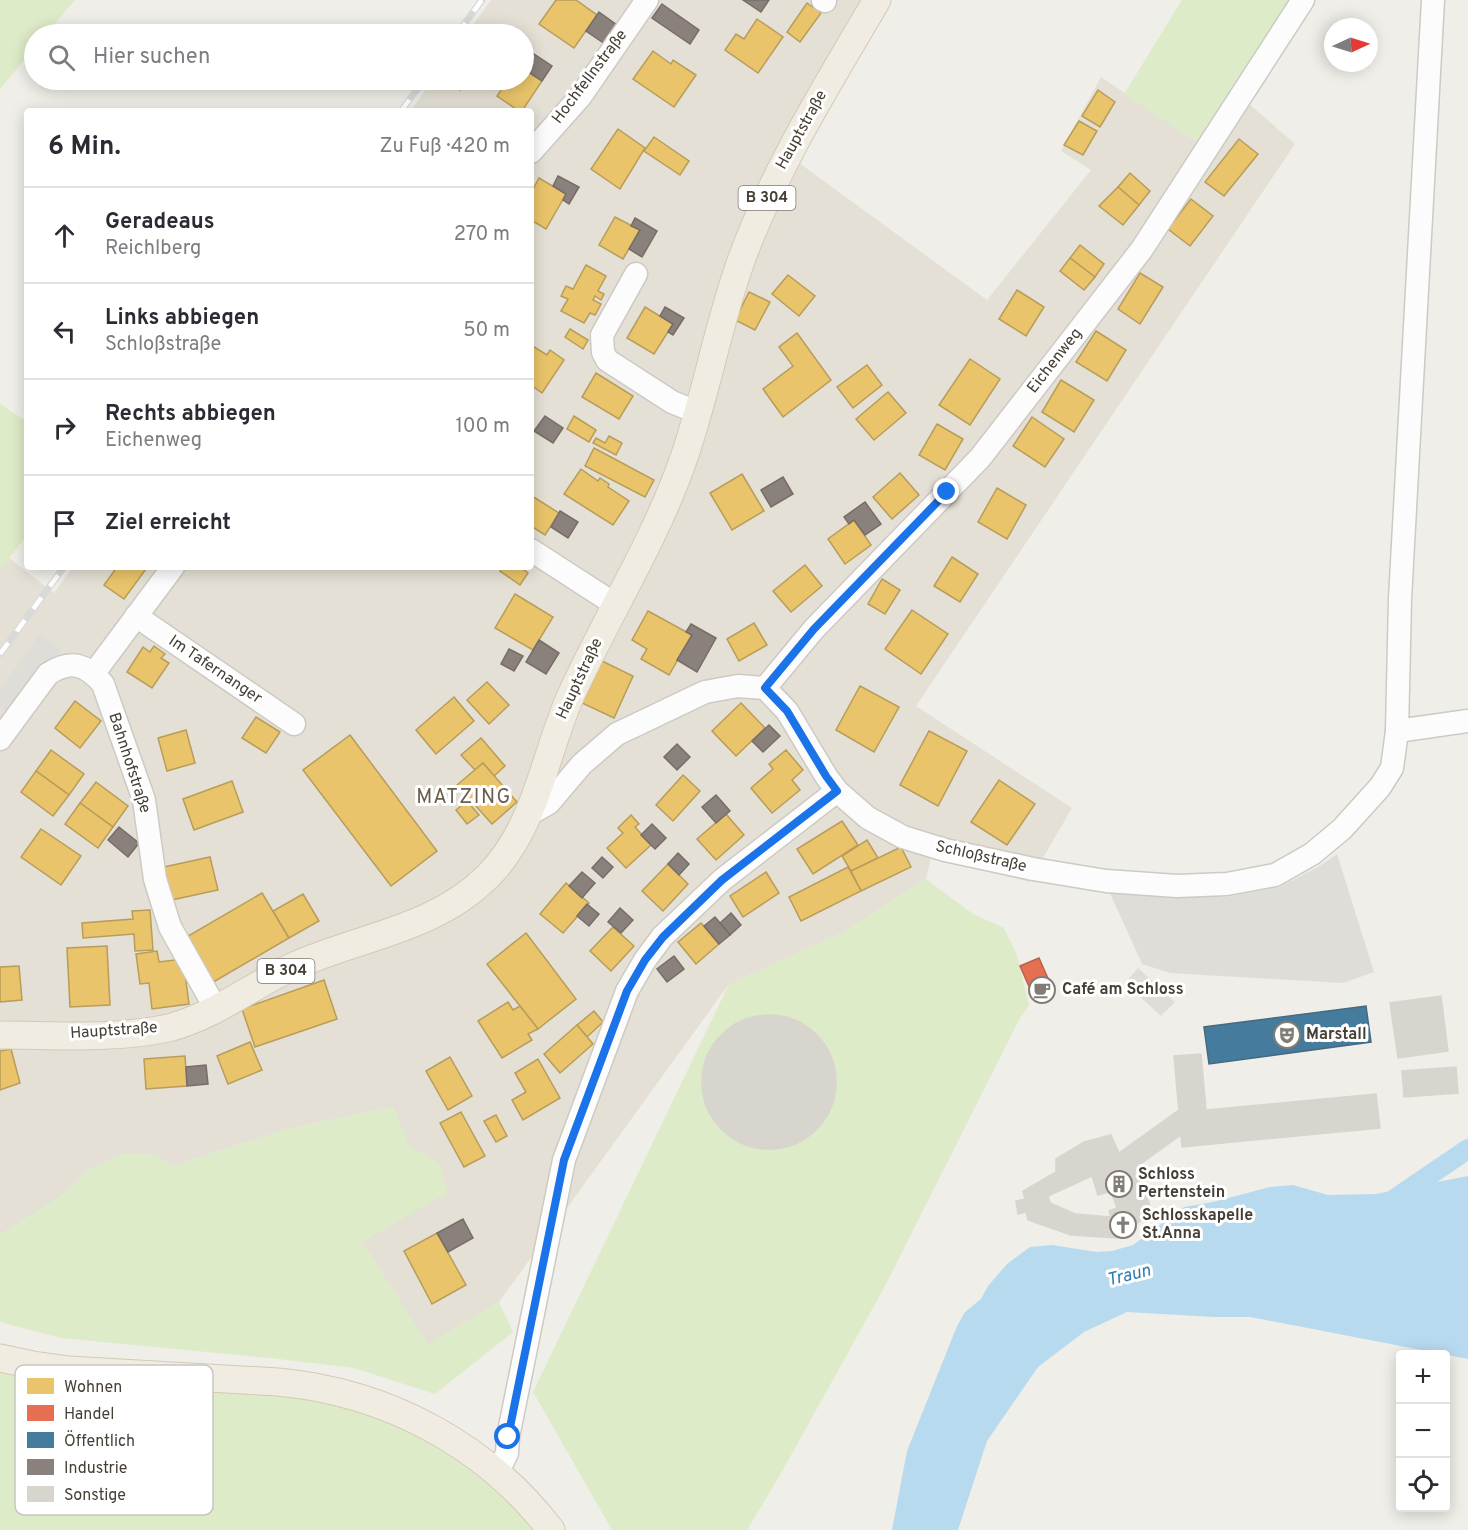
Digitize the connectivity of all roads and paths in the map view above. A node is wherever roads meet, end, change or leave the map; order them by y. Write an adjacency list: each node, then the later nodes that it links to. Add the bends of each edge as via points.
1 (647, 0): 5 (street, Hochfellnstraße, via 580,97)
2 (877, 0): 7 (main road, Hauptstraße / B 304, via 786,156 756,221 727,304)
3 (1303, 0): 13 (street, Eichenweg, via 1142,249 980,458 814,629)
4 (1433, 0): 16 (street, Schloßstraße, via 1400,599)
5 (534, 149)
6 (636, 274): 7 (street, via 602,335 603,352 607,360 672,402)
7 (699, 413): 10 (main road, Hauptstraße / B 304, via 674,483)
8 (534, 552): 10 (street)
9 (170, 570): 11 (street)
10 (616, 605): 19 (main road, Hauptstraße / B 304, via 560,719)
11 (136, 616): 12 (street); 15 (street, Im Tafernanger)
12 (94, 673): 17 (street, via 72,665 48,674); 20 (street, Bahnhofstraße, via 103,684 144,800 155,879 170,927)
13 (765, 688): 18 (street, Schloßstraße, via 787,711); 19 (street, via 738,686 705,692 617,734 582,764 549,803)
14 (1468, 721): 16 (street)
15 (294, 724)
16 (1397, 731): 18 (street, Schloßstraße, via 1392,768 1342,829 1312,854 1275,875 1227,884 1177,886 1106,881 945,850 903,837 868,818)
17 (0, 739)
18 (837, 791): 25 (street, via 722,880 663,937 627,991 564,1160 507,1453)
19 (528, 815): 20 (main road, Hauptstraße / B 304, via 500,863 448,908 410,925 326,952)
20 (216, 1009): 21 (main road, Hauptstraße / B 304, via 148,1031)
21 (0, 1035)
22 (0, 1358): 23 (main road)
23 (33, 1365)
24 (213, 1378): 25 (main road, via 308,1385 343,1392 416,1419)
25 (498, 1472): 26 (main road)
26 (551, 1530)

